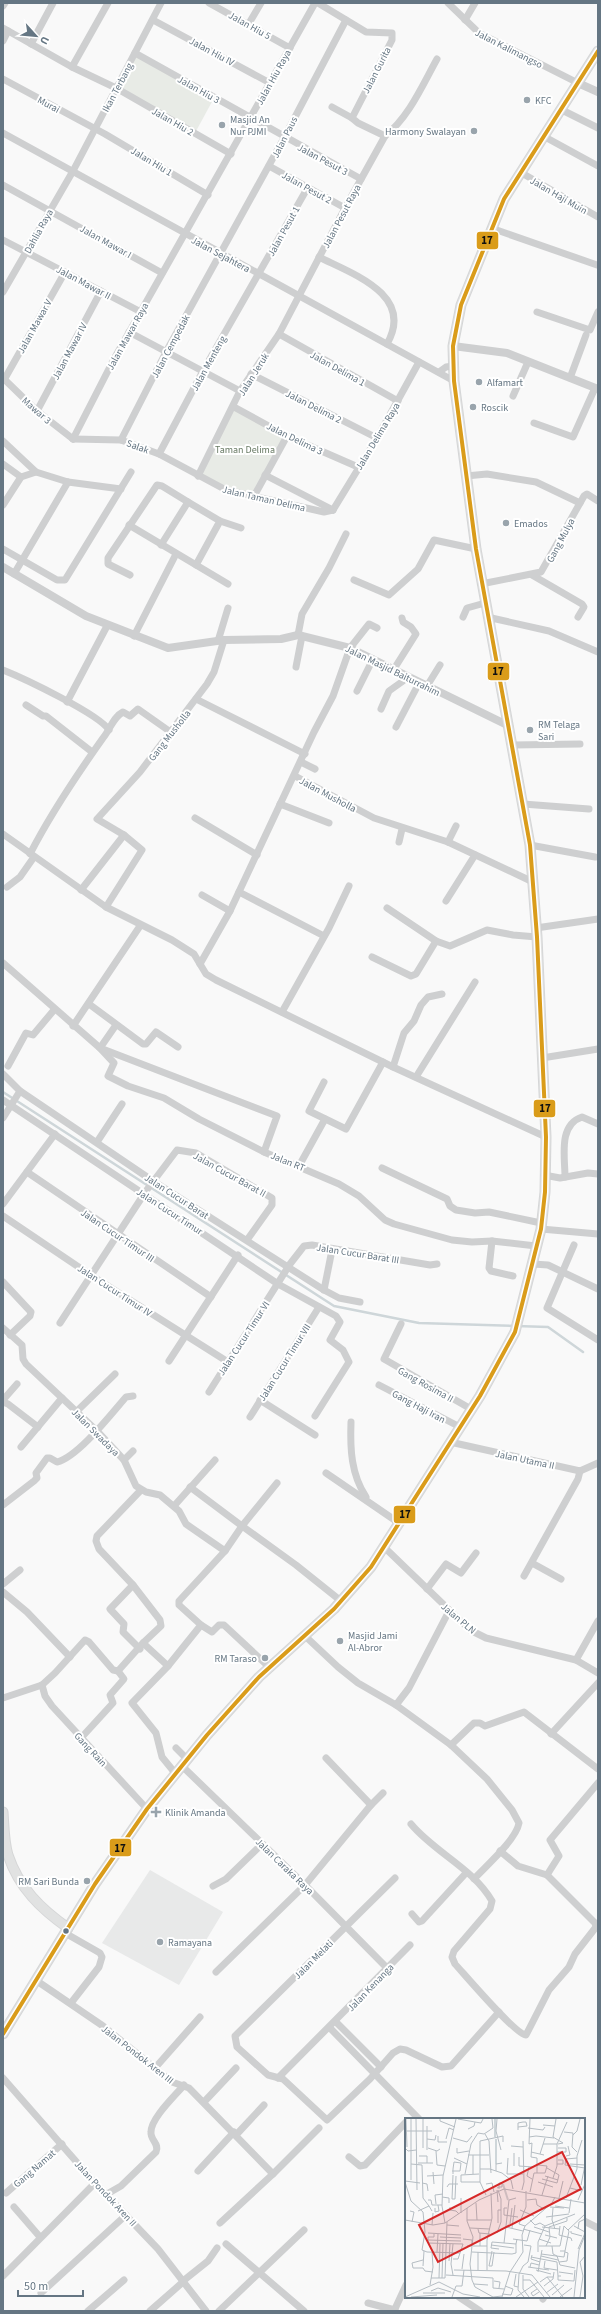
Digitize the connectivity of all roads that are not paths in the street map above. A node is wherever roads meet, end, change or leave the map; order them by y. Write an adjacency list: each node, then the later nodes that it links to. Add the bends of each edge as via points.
1 (5, 3): 11 (street)
2 (53, 3): 18 (street)
3 (108, 3): 23 (street)
4 (161, 3): 12 (street, Ikan Terbang)
5 (209, 3): 15 (street, Jalan Hiu 5)
6 (261, 3): 15 (street)
7 (315, 3): 19 (street, Jalan Hiu Raya)
8 (318, 3): 13 (street)
9 (448, 3): 14 (street, Jalan Kalimangso)
10 (475, 3): 14 (street)
11 (3, 6)
12 (152, 20): 21 (street, Ikan Terbang); 25 (street, Jalan Hiu IV)
13 (346, 20): 32 (street, Jalan Gurita, via 366,32 390,32 393,37); 38 (street, Jalan Paus)
14 (465, 20): 26 (street, Jalan Kalimangso, via 478,33)
15 (248, 25): 19 (street, Jalan Hiu 5)
16 (6, 30): 17 (street); 18 (street, Jalan Hiu 2)
17 (3, 41)
18 (31, 44): 23 (street, Jalan Hiu 2)
19 (290, 48): 25 (street, Jalan Hiu Raya)
20 (598, 51): 26 (main road)
21 (134, 53): 27 (street, Ikan Terbang); 31 (street, Jalan Hiu 3)
22 (437, 59): 36 (street, Jalan Pesut Raya, via 406,114)
23 (72, 67): 27 (street, Jalan Hiu 2)
24 (3, 80): 34 (street, Murai)
25 (270, 83): 31 (street, Jalan Hiu Raya)
26 (578, 83): 28 (street); 30 (main road)
27 (116, 88): 34 (street, Ikan Terbang); 39 (street, Jalan Hiu 2)
28 (598, 92)
29 (332, 107): 32 (street)
30 (562, 110): 33 (street); 37 (main road)
31 (251, 118): 38 (street, Jalan Hiu 3); 39 (street, Jalan Hiu Raya)
32 (352, 118): 36 (street, via 358,124)
33 (598, 128)
34 (95, 129): 42 (street, Ikan Terbang); 47 (street, Jalan Hiu 1)
35 (3, 133): 42 (street, Jalan Sejahtera)
36 (385, 136): 44 (street, Jalan Pesut Raya)
37 (544, 137): 41 (street); 43 (main road)
38 (284, 138): 40 (street, Jalan Paus); 44 (street, Jalan Pesut 3)
39 (231, 154): 47 (street, Jalan Hiu Raya)
40 (269, 166): 46 (street, Jalan Pesut 2); 55 (street, Jalan Paus)
41 (598, 166)
42 (73, 171): 49 (street, Dahlia Raya); 52 (street, Jalan Sejahtera)
43 (520, 172): 50 (street, Jalan Haji Muin); 51 (main road)
44 (361, 179): 48 (street, Jalan Pesut Raya)
45 (3, 185): 49 (street, Jalan Mawar I)
46 (308, 187): 48 (street, Jalan Pesut 2); 60 (street, Jalan Pesut 1)
47 (208, 195): 52 (street, Jalan Hiu Raya)
48 (345, 208): 56 (street, Jalan Pesut Raya)
49 (50, 210): 54 (street, Dahlia Raya); 59 (street, Jalan Mawar I)
50 (598, 218)
51 (491, 228): 57 (street); 71 (main road, via 461,305)
52 (185, 235): 55 (street, Jalan Sejahtera); 59 (street, Jalan Mawar Raya)
53 (3, 240): 54 (street, Jalan Mawar II)
54 (26, 252): 58 (street, Jalan Mawar II); 62 (street, Dahlia Raya)
55 (220, 254): 60 (street, Jalan Sejahtera); 72 (street, Jalan Cempedak)
56 (319, 257): 63 (street, Jalan Pesut Raya); 70 (street, via 378,288 391,307 393,334)
57 (597, 265)
58 (65, 272): 61 (street, Jalan Mawar II); 80 (street, Jalan Mawar V)
59 (162, 273): 64 (street, Jalan Mawar Raya)
60 (258, 274): 63 (street, Jalan Sejahtera); 76 (street, Jalan Menteng)
61 (101, 291): 64 (street, Jalan Mawar II); 87 (street, Jalan Mawar IV)
62 (3, 292)
63 (299, 296): 68 (street, Jalan Jeruk); 70 (street, Jalan Sejahtera)
64 (141, 312): 67 (street, Jalan Mawar Raya)
65 (537, 312): 66 (street, via 590,330)
66 (598, 312)
67 (129, 332): 72 (street); 91 (street, Jalan Mawar Raya)
68 (278, 334): 78 (street, Jalan Jeruk); 85 (street, Jalan Delima 1)
69 (586, 335): 79 (street)
70 (387, 344): 73 (street, Jalan Sejahtera)
71 (453, 346): 74 (street, via 507,353); 75 (main road)
72 (166, 352): 76 (street); 92 (street, Jalan Cempedak)
73 (419, 362): 77 (street, Jalan Sejahtera); 85 (street, Jalan Delima Raya)
74 (528, 362): 79 (street); 84 (street)
75 (453, 366): 77 (street); 81 (main road)
76 (203, 371): 83 (street); 94 (street, Jalan Menteng)
77 (439, 372): 81 (street, Jalan Sejahtera)
78 (252, 374): 83 (street, Jalan Jeruk); 90 (street, Jalan Delima 2)
79 (570, 378): 82 (street)
80 (4, 379): 87 (street, Mawar 3)
81 (454, 381): 101 (main road)
82 (596, 388): 88 (street, via 572,437)
83 (240, 391): 86 (street, Jalan Jeruk)
84 (513, 396)
85 (398, 401): 90 (street, Jalan Delima Raya)
86 (234, 407): 89 (street, Jalan Delima 3); 100 (street, Jalan Jeruk)
87 (37, 411): 91 (street, Mawar 3)
88 (534, 423)
89 (287, 436): 96 (street, Jalan Delima 3); 99 (street)
90 (377, 438): 96 (street, Jalan Delima Raya)
91 (73, 439): 92 (street, Salak)
92 (121, 440): 94 (street, Salak)
93 (3, 441): 97 (street)
94 (159, 454): 100 (street, Salak)
95 (3, 464): 102 (street)
96 (358, 467): 110 (street, Jalan Delima Raya)
97 (36, 472): 102 (street); 103 (street)
98 (131, 472): 104 (street)
99 (265, 475): 105 (street); 110 (street)
100 (198, 476): 105 (street, Jalan Taman Delima, via 226,490)
101 (466, 476): 108 (street, via 487,474 536,482); 117 (main road)
102 (21, 477): 109 (street)
103 (68, 482): 104 (street); 119 (street)
104 (121, 489): 119 (street, via 66,579 57,580)
105 (253, 498): 110 (street, Jalan Taman Delima, via 324,512)
106 (598, 501): 108 (street, Gang Mulya, via 587,494)
107 (188, 502): 111 (street); 112 (street, via 157,485); 115 (street)
108 (580, 503): 124 (street, Gang Mulya, via 545,568)
109 (3, 505)
110 (333, 510)
111 (220, 521): 113 (street); 120 (street)
112 (130, 526): 115 (street); 123 (street, via 107,561)
113 (241, 528)
114 (346, 534): 137 (street, via 330,568 302,614)
115 (161, 545): 118 (street)
116 (3, 549): 119 (street)
117 (476, 549): 125 (street, via 434,540 418,569 389,595); 127 (main road)
118 (176, 554): 120 (street); 136 (street)
119 (24, 560): 122 (street)
120 (196, 565): 126 (street)
121 (3, 568): 122 (street, Jalan Masjid Baiturrahim)
122 (14, 574): 134 (street, Jalan Masjid Baiturrahim, via 75,611)
123 (130, 575)
124 (532, 575): 127 (street, Gang Mulya); 132 (street, via 582,604 584,607)
125 (354, 580)
126 (228, 584)
127 (481, 584): 128 (main road)
128 (485, 603): 130 (street, via 467,608); 131 (main road)
129 (228, 608): 138 (street, Gang Musholla)
130 (462, 617)
131 (487, 617): 140 (street, via 549,631); 153 (main road)
132 (578, 617)
133 (402, 618): 144 (street, via 416,634)
134 (107, 626): 136 (street, Jalan Masjid Baiturrahim); 150 (street)
135 (377, 628): 139 (street, via 369,624)
136 (134, 636): 138 (street, Jalan Masjid Baiturrahim, via 170,648)
137 (300, 636): 138 (street, Jalan Masjid Baiturrahim); 139 (street, Jalan Masjid Baiturrahim); 143 (street)
138 (221, 641): 149 (street, Gang Musholla, via 214,672)
139 (350, 648): 141 (street, Jalan Masjid Baiturrahim); 160 (street, via 329,706)
140 (598, 652)
141 (373, 659): 144 (street, Jalan Masjid Baiturrahim); 148 (street)
142 (440, 665): 147 (street)
143 (296, 667)
144 (394, 669): 146 (street, Jalan Masjid Baiturrahim)
145 (3, 670): 150 (street)
146 (406, 675): 147 (street, Jalan Masjid Baiturrahim); 152 (street, via 403,681 389,691)
147 (423, 685): 153 (street, Jalan Masjid Baiturrahim); 154 (street)
148 (357, 691)
149 (196, 699): 156 (street, Gang Musholla); 160 (street)
150 (67, 702): 155 (street)
151 (26, 705): 159 (street, via 46,716)
152 (381, 709)
153 (509, 726): 158 (main road)
154 (396, 727)
155 (109, 730): 156 (street, via 119,714 123,712 130,716 138,709); 159 (street)
156 (172, 732): 172 (street, Gang Musholla, via 97,819)
157 (580, 744): 158 (street)
158 (513, 745): 165 (main road)
159 (92, 752): 178 (street, via 67,789)
160 (305, 754): 161 (street)
161 (301, 762): 162 (street); 163 (street)
162 (315, 769)
163 (295, 776): 164 (street, Jalan Musholla); 170 (street, Jalan Musholla, via 374,818)
164 (280, 804): 168 (street); 176 (street, Jalan Musholla)
165 (523, 804): 166 (street); 175 (main road)
166 (589, 809)
167 (195, 818): 176 (street)
168 (329, 823)
169 (456, 826): 174 (street)
170 (402, 829): 173 (street); 174 (street, Jalan Musholla)
171 (3, 834): 178 (street)
172 (124, 835): 183 (street); 187 (street, via 142,850)
173 (399, 842)
174 (448, 842): 177 (street, Jalan Musholla)
175 (530, 845): 179 (street); 180 (main road)
176 (257, 854): 184 (street, Jalan Musholla)
177 (475, 855): 180 (street, Jalan Musholla); 186 (street)
178 (32, 856): 182 (street, via 20,877); 183 (street)
179 (595, 857)
180 (533, 882): 192 (main road)
181 (349, 886): 193 (street)
182 (7, 887)
183 (81, 890): 187 (street)
184 (239, 892): 189 (street, Jalan Musholla); 193 (street)
185 (202, 895): 189 (street)
186 (446, 901)
187 (106, 907): 191 (street)
188 (387, 908): 194 (street)
189 (230, 911): 197 (street, Jalan Musholla)
190 (598, 919): 192 (street)
191 (140, 926): 197 (street, via 180,945 194,954); 200 (street)
192 (536, 932): 194 (street, via 513,935 487,930 450,946); 208 (main road)
193 (324, 936): 202 (street)
194 (436, 941): 195 (street, via 413,976)
195 (372, 957)
196 (3, 964): 201 (street, Jalan RT)
197 (200, 964): 202 (street, via 206,974 216,980)
198 (475, 982): 213 (street)
199 (442, 994): 211 (street, via 428,997 421,1005 414,1021 404,1032)
200 (90, 1004): 203 (street); 204 (street)
201 (54, 1010): 204 (street, Jalan RT); 210 (street, via 33,1035 26,1033)
202 (282, 1012): 209 (street)
203 (116, 1025): 205 (street, via 143,1044 146,1044 156,1032); 206 (street)
204 (73, 1026): 206 (street, Jalan RT)
205 (178, 1047)
206 (100, 1048): 225 (street, Jalan RT, via 114,1063 108,1076 164,1098); 225 (street, via 277,1116)
207 (598, 1049): 208 (street)
208 (542, 1058): 223 (main road)
209 (383, 1062): 211 (street); 220 (street, via 346,1129)
210 (8, 1066)
211 (393, 1067): 213 (street)
212 (3, 1074): 215 (street, Jalan Cucur Barat)
213 (416, 1077): 223 (street)
214 (324, 1082): 220 (street, via 309,1111)
215 (19, 1092): 217 (street); 224 (street, Jalan Cucur Barat)
216 (3, 1100): 217 (street, Jalan Cucur Timur)
217 (11, 1104): 219 (street); 222 (street, Jalan Cucur Timur)
218 (122, 1104): 224 (street)
219 (3, 1118)
220 (325, 1119): 226 (street)
221 (598, 1124): 231 (street, via 582,1117 570,1124 565,1134)
222 (55, 1134): 228 (street); 233 (street, Jalan Cucur Timur)
223 (546, 1137): 230 (main road)
224 (97, 1142): 232 (street, Jalan Cucur Barat)
225 (264, 1152): 226 (street, Jalan RT)
226 (299, 1166): 240 (street, Jalan RT, via 359,1196 385,1220 394,1224 440,1238 472,1242)
227 (382, 1168): 236 (street, via 447,1199 450,1206 456,1210 489,1212)
228 (27, 1172): 234 (street); 238 (street, Jalan Cucur Timur III)
229 (598, 1174): 231 (street)
230 (544, 1176): 231 (street); 236 (main road)
231 (565, 1177)
232 (152, 1182): 233 (street, Jalan Cucur Barat II); 239 (street, Jalan Cucur Barat); 239 (street, Jalan Cucur Barat II, via 175,1151 181,1149 201,1156 270,1196 273,1200 272,1205)
233 (145, 1192): 238 (street, Jalan Cucur Barat II); 244 (street, Jalan Cucur Timur)
234 (3, 1204)
235 (3, 1216): 249 (street, Jalan Cucur Timur IV)
236 (541, 1226): 237 (street); 242 (main road)
237 (598, 1234)
238 (118, 1235): 249 (street, Jalan Cucur Barat II); 255 (street, Jalan Cucur Timur III)
239 (247, 1240): 247 (street, Jalan Cucur Barat)
240 (492, 1241): 242 (street, Jalan RT); 250 (street, via 489,1268 491,1271)
241 (574, 1245): 248 (street)
242 (536, 1246): 246 (main road)
243 (332, 1250): 245 (street, Jalan Cucur Barat III); 247 (street, Jalan Cucur Barat III, via 304,1246); 254 (street)
244 (238, 1255): 252 (street, Jalan Cucur Timur); 255 (street)
245 (437, 1264)
246 (533, 1264): 248 (street, via 548,1265); 274 (main road, via 515,1332)
247 (287, 1269): 252 (street, Jalan Cucur Timur VI); 254 (street, Jalan Cucur Barat)
248 (562, 1271): 253 (street); 263 (street, via 547,1308)
249 (92, 1276): 258 (street, Jalan Cucur Barat II); 262 (street, Jalan Cucur Timur IV)
250 (513, 1276)
251 (3, 1282): 261 (street, via 31,1312)
252 (279, 1282): 257 (street, Jalan Cucur Timur); 265 (street, Jalan Cucur Timur VI)
253 (598, 1289)
254 (324, 1290): 256 (street, Jalan Cucur Barat, via 339,1298)
255 (211, 1297): 262 (street)
256 (360, 1302)
257 (319, 1307): 272 (street, Jalan Cucur Timur VII); 276 (street, Jalan Cucur Timur, via 340,1322 330,1340 343,1350 349,1362)
258 (60, 1323)
259 (401, 1324): 274 (street, Gang Rosima II, via 384,1356 387,1362)
260 (3, 1328): 261 (street, Jalan Swadaya)
261 (10, 1335): 271 (street, Jalan Swadaya, via 23,1347 23,1359 26,1364)
262 (186, 1335): 264 (street); 265 (street, Jalan Cucur Timur IV)
263 (598, 1340)
264 (169, 1361)
265 (228, 1362): 269 (street, Jalan Cucur Timur VI)
266 (115, 1374): 275 (street)
267 (17, 1384): 273 (street)
268 (379, 1385): 280 (street, Gang Haji Iran)
269 (209, 1392)
270 (133, 1396): 281 (street, via 126,1397)
271 (62, 1398): 275 (street, Jalan Swadaya); 279 (street)
272 (260, 1400): 277 (street, Jalan Cucur Timur VII); 282 (street)
273 (3, 1401): 279 (street)
274 (472, 1409): 280 (main road)
275 (76, 1412): 281 (street, Jalan Swadaya)
276 (315, 1416)
277 (250, 1417)
278 (351, 1422): 294 (street, via 350,1444 355,1477)
279 (38, 1427): 284 (street)
280 (460, 1427): 283 (main road)
281 (97, 1431): 286 (street, Jalan Swadaya); 295 (street, via 66,1458 57,1462 47,1458 36,1473 37,1478)
282 (315, 1435)
283 (450, 1442): 289 (street, Jalan Utama II); 297 (main road)
284 (21, 1447)
285 (133, 1451): 286 (street)
286 (124, 1460): 293 (street, Jalan Swadaya, via 134,1483)
287 (215, 1460): 292 (street)
288 (598, 1463): 289 (street)
289 (580, 1471): 302 (street)
290 (326, 1473): 294 (street)
291 (277, 1483): 298 (street)
292 (190, 1486): 296 (street); 298 (street)
293 (141, 1490): 296 (street, via 159,1494); 307 (street, via 97,1536 96,1541 99,1549)
294 (368, 1501): 297 (street)
295 (3, 1505)
296 (174, 1506): 300 (street, via 186,1524)
297 (399, 1523): 299 (main road)
298 (242, 1526): 300 (street); 310 (street, via 296,1564)
299 (384, 1547): 308 (street, Jalan PLN); 310 (main road, via 361,1580)
300 (225, 1551): 313 (street, via 179,1601 179,1605)
301 (476, 1553): 308 (street, via 461,1573 446,1564)
302 (532, 1563): 304 (street); 305 (street)
303 (20, 1570): 306 (street)
304 (524, 1576)
305 (561, 1579)
306 (3, 1584)
307 (133, 1584): 315 (street, via 162,1623); 315 (street, via 110,1609 124,1624 123,1632)
308 (427, 1589): 311 (street, Jalan PLN)
309 (3, 1592): 316 (street, via 27,1612)
310 (341, 1601): 314 (main road)
311 (449, 1611): 317 (street, Jalan PLN, via 470,1630 486,1638); 325 (street, via 408,1688)
312 (598, 1621): 317 (street)
313 (201, 1624): 318 (street); 319 (street, via 212,1632 219,1624 224,1625)
314 (304, 1635): 319 (main road); 325 (street, via 338,1668)
315 (142, 1646): 318 (street); 320 (street)
316 (70, 1657): 320 (street, via 84,1641 88,1640 113,1670); 323 (street)
317 (576, 1660): 321 (street, Jalan PLN)
318 (168, 1666): 333 (street, via 132,1704 156,1733 162,1757)
319 (269, 1668): 331 (main road, via 228,1710)
320 (118, 1671): 327 (street, via 124,1679 110,1695 113,1703)
321 (598, 1672)
322 (598, 1683): 326 (street)
323 (42, 1685): 324 (street); 327 (street, Gang Rain, via 47,1700)
324 (3, 1698)
325 (396, 1705): 328 (street)
326 (551, 1734): 328 (street, via 524,1712 485,1726 474,1723); 332 (street)
327 (81, 1738): 337 (street, Gang Rain)
328 (451, 1745): 341 (street, via 487,1779 518,1820 517,1829)
329 (176, 1748): 331 (street, Jalan Caraka Raya)
330 (326, 1758): 336 (street)
331 (184, 1762): 333 (main road); 340 (street, Jalan Caraka Raya)
332 (598, 1769)
333 (175, 1773): 337 (main road)
334 (598, 1783): 344 (street, via 550,1840 559,1856)
335 (383, 1793): 336 (street)
336 (371, 1805): 347 (street)
337 (147, 1809): 352 (main road, via 123,1841)
338 (3, 1812): 342 (main road)
339 (410, 1824): 343 (street, via 425,1840)
340 (262, 1844): 347 (street, Jalan Caraka Raya); 348 (street, via 226,1879)
341 (500, 1851): 344 (street, via 518,1866); 346 (street)
342 (5, 1855): 352 (main road, via 30,1896)
343 (466, 1873): 346 (street); 349 (street, via 422,1921 419,1922)
344 (547, 1875): 350 (street)
345 (395, 1878): 351 (street, Jalan Melati)
346 (474, 1879): 358 (street, via 490,1897 492,1905 454,1951 452,1957 455,1964)
347 (304, 1885): 351 (street, Jalan Caraka Raya); 355 (street)
348 (213, 1886)
349 (412, 1914)
350 (595, 1918): 358 (street, via 596,1927 569,1967 549,1990 527,2034 521,2034)
351 (346, 1926): 354 (street, Jalan Caraka Raya); 368 (street, Jalan Melati, via 235,2036 235,2042 268,2075)
352 (67, 1930): 356 (main road); 357 (street, via 100,1953 102,1958 99,1968)
353 (410, 1945): 354 (street, Jalan Kenanga)
354 (387, 1968): 360 (street, Jalan Kenanga)
355 (216, 1972)
356 (37, 1981): 357 (street, Jalan Pondok Aren III); 362 (main road)
357 (71, 2003): 364 (street, Jalan Pondok Aren III)
358 (499, 2012): 363 (street, via 451,2066 442,2067 400,2049)
359 (200, 2016): 364 (street)
360 (336, 2022): 361 (street, Jalan Kenanga); 363 (street)
361 (330, 2028): 366 (street); 368 (street, Jalan Kenanga)
362 (3, 2034)
363 (381, 2067): 366 (street)
364 (155, 2068): 369 (street, Jalan Pondok Aren III, via 172,2082)
365 (236, 2068): 370 (street)
366 (375, 2073): 368 (street, via 326,2120 283,2079); 372 (street)
367 (3, 2078): 376 (street, Jalan Pondok Aren II)
368 (278, 2078)
369 (184, 2085): 370 (street, Jalan Pondok Aren III); 382 (street, via 158,2116 151,2130 157,2145 156,2152 121,2186)
370 (204, 2102): 375 (street, Jalan Pondok Aren III)
371 (264, 2105): 375 (street)
372 (414, 2117)
373 (405, 2123): 377 (street, via 365,2165 360,2166)
374 (319, 2128): 379 (street)
375 (235, 2134): 378 (street); 379 (street, Jalan Pondok Aren III)
376 (62, 2144): 380 (street, Jalan Pondok Aren II); 381 (street, Gang Namat)
377 (349, 2157)
378 (198, 2171)
379 (273, 2174): 386 (street)
380 (95, 2183): 382 (street, Jalan Pondok Aren II); 389 (street)
381 (6, 2193)
382 (107, 2194): 384 (street, Jalan Pondok Aren II)
383 (14, 2207): 389 (street)
384 (126, 2215): 395 (street, Jalan Pondok Aren II); 397 (street)
385 (585, 2222): 387 (street)
386 (220, 2223)
387 (598, 2228)
388 (304, 2230): 392 (street)
389 (40, 2237): 393 (street)
390 (226, 2244): 392 (street)
391 (218, 2248): 395 (street)
392 (260, 2274): 404 (street); 405 (street)
393 (3, 2276)
394 (124, 2280): 401 (street)
395 (183, 2282): 402 (street); 403 (street, Jalan Pondok Aren II)
396 (405, 2287): 400 (street)
397 (41, 2293)
398 (460, 2298): 406 (street)
399 (368, 2303): 400 (street)
400 (394, 2310)
401 (88, 2311)
402 (150, 2311)
403 (206, 2311)
404 (219, 2311)
405 (304, 2311)
406 (480, 2311)

